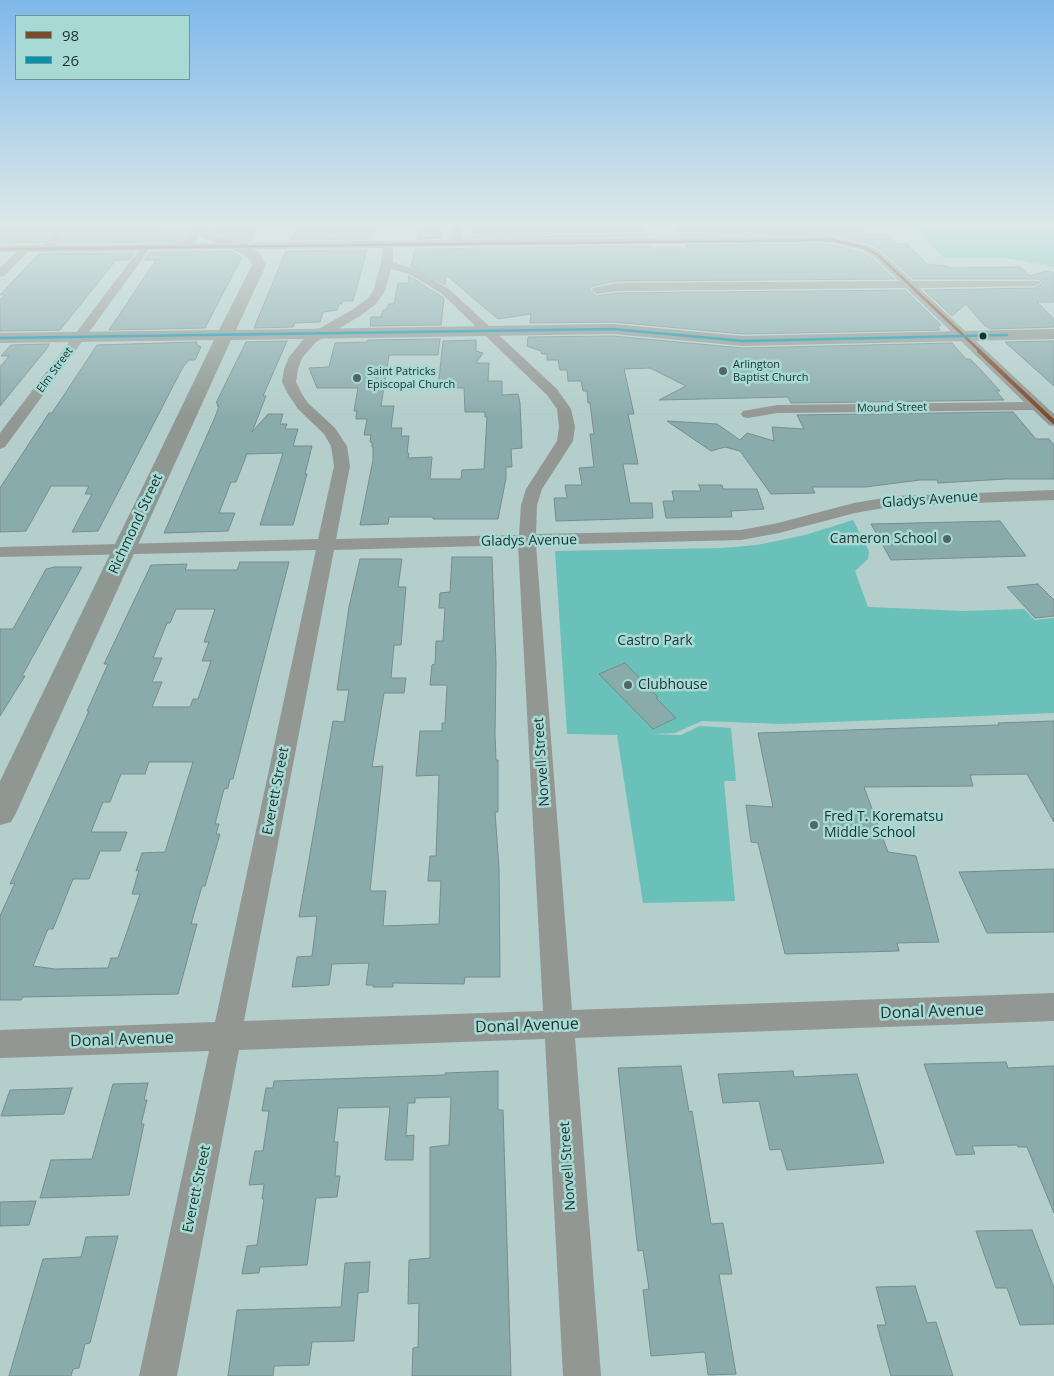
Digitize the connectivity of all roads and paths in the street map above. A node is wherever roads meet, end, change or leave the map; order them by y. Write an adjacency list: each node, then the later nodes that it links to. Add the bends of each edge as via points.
1 (115, 288): 13 (street, Elm Street)
2 (248, 288): 11 (street, Richmond Street)
3 (381, 288): 9 (street, Everett Street, via 356,313)
4 (441, 288): 8 (street, Norvell Street)
5 (608, 288): 7 (street)
6 (914, 288): 12 (street)
7 (597, 290)
8 (488, 330): 9 (street); 12 (street, via 639,330 743,341); 22 (street, Norvell Street, via 552,392 564,409 568,427 565,441 534,489 529,505)
9 (320, 333): 11 (street); 23 (street, Everett Street, via 310,339 296,357 289,382 303,406 330,431 338,446 342,466)
10 (1054, 334): 12 (street)
11 (225, 335): 13 (street); 24 (street, Richmond Street)
12 (964, 336): 15 (street)
13 (79, 337): 14 (street); 18 (street, Elm Street)
14 (0, 338)
15 (1037, 406): 16 (street, Mound Street, via 777,409); 17 (street)
16 (748, 414)
17 (1054, 422)
18 (0, 444)
19 (1036, 495): 20 (street, Gladys Avenue); 21 (street); 22 (street, Gladys Avenue, via 895,501 742,535)
20 (1054, 495)
21 (1054, 512)
22 (527, 541): 23 (street, Gladys Avenue); 28 (street, Norvell Street)
23 (325, 545): 24 (street, Gladys Avenue); 29 (street, Everett Street)
24 (125, 549): 25 (street, Gladys Avenue); 26 (street, Richmond Street)
25 (0, 552)
26 (0, 813)
27 (1054, 1007): 28 (street, Donal Avenue)
28 (559, 1024): 29 (street, Donal Avenue); 32 (street, Norvell Street)
29 (228, 1036): 30 (street, Donal Avenue); 31 (street, Everett Street)
30 (0, 1044)
31 (158, 1376)
32 (582, 1376)

